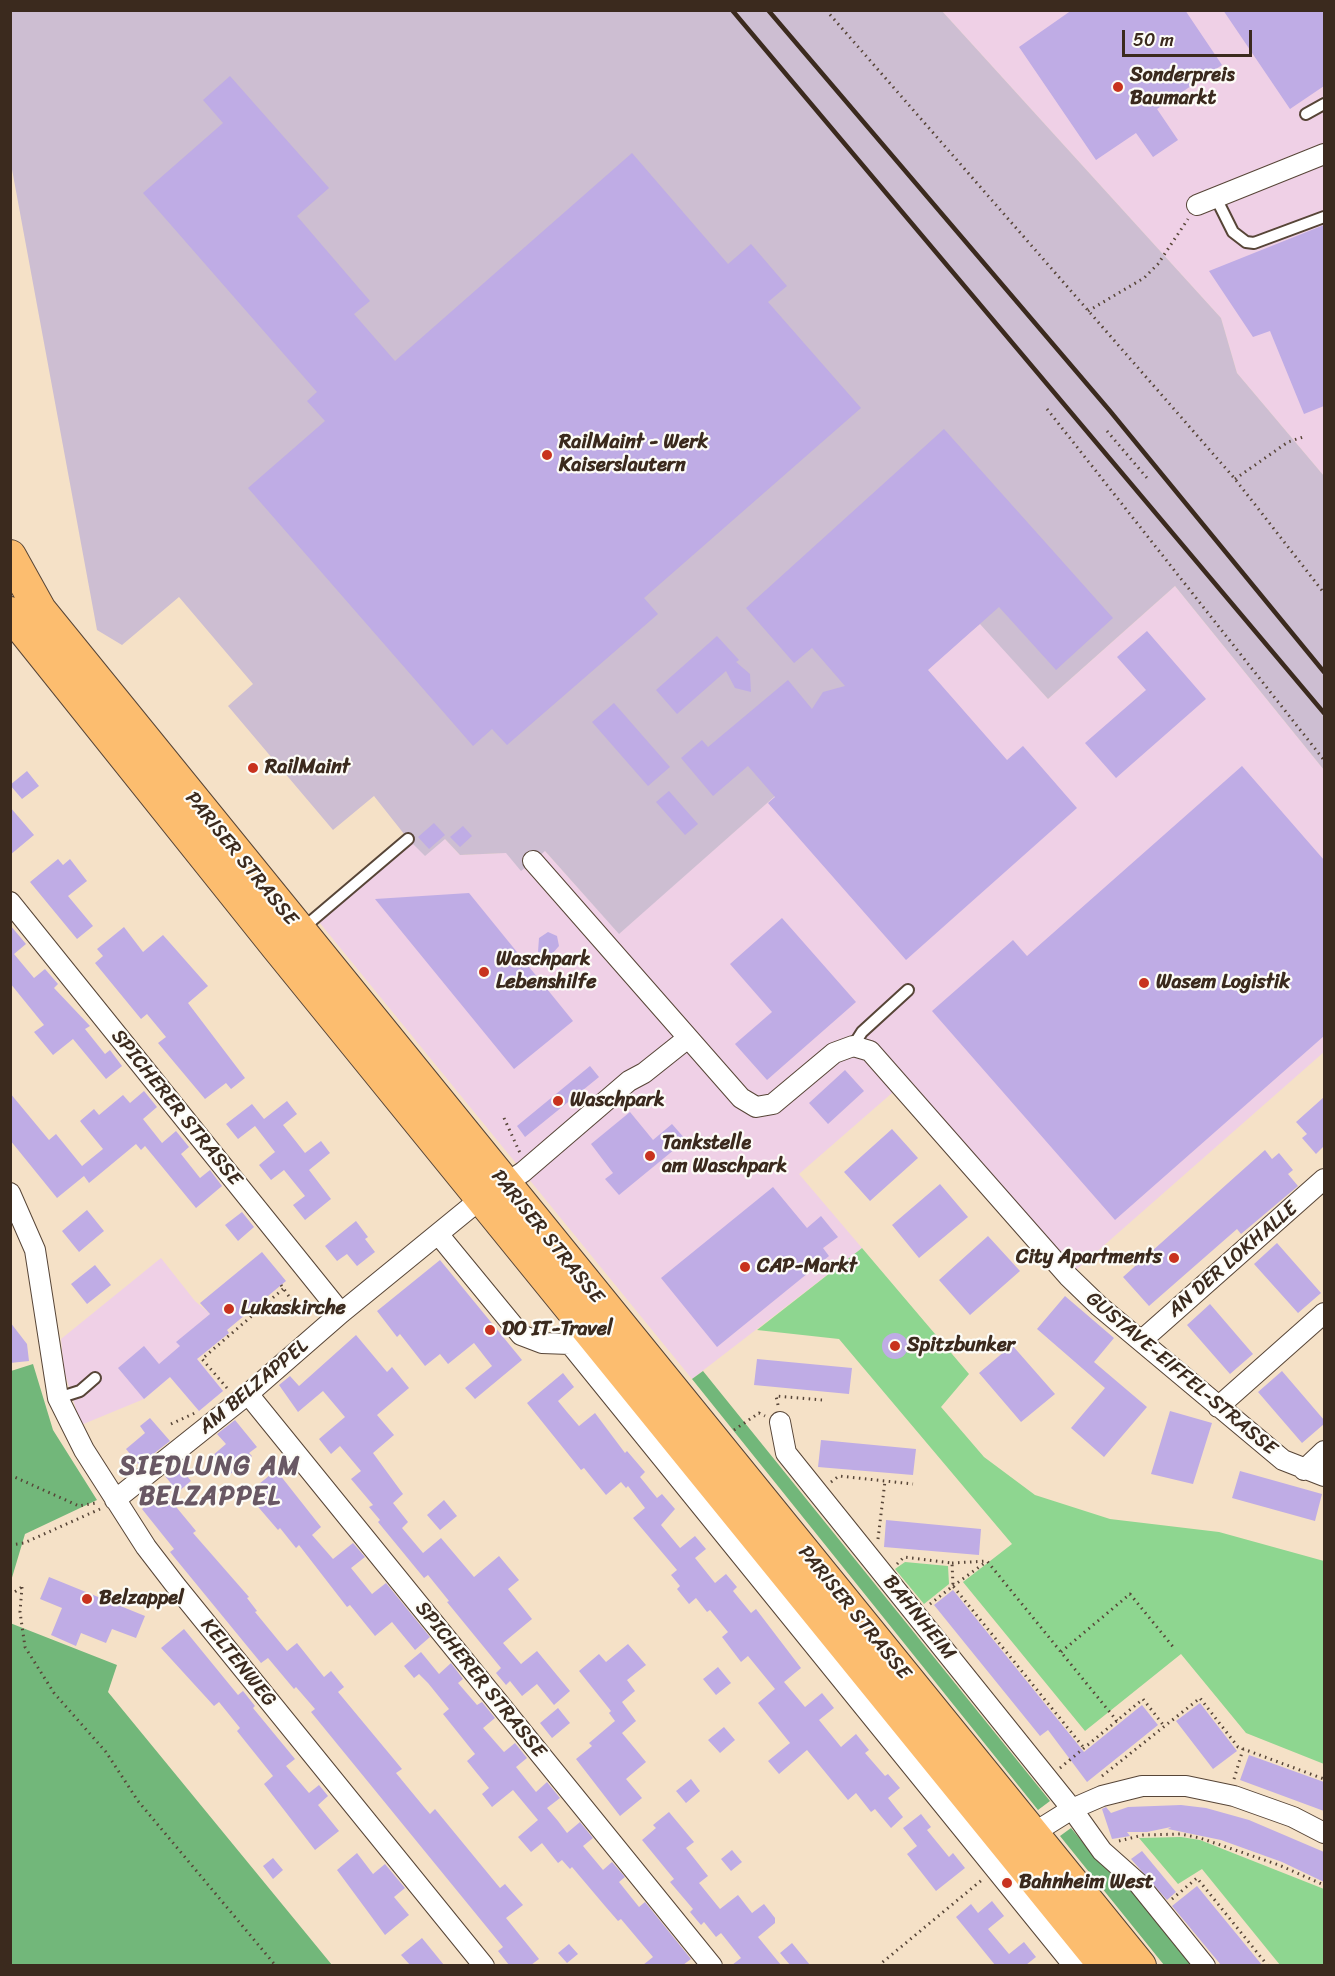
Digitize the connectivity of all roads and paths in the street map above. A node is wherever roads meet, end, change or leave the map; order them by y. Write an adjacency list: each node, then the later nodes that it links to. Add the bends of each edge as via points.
1 (826, 10): 8 (path)
2 (1324, 104): 3 (lane)
3 (1306, 114)
4 (1324, 154): 5 (street)
5 (1216, 198): 6 (street); 7 (lane, via 1233,232 1246,242 1260,243)
6 (1197, 206): 8 (path, via 1144,278)
7 (1324, 217)
8 (1088, 311): 13 (path)
9 (1047, 409): 17 (path)
10 (1107, 431): 12 (path)
11 (1306, 436): 13 (path, via 1288,442)
12 (1147, 478)
13 (1235, 479): 15 (path)
14 (10, 556): 21 (main road, PARISER STRASSE, via 40,610)
15 (1324, 593)
16 (10, 613): 28 (main road, PARISER STRASSE)
17 (1324, 760)
18 (408, 839): 21 (lane)
19 (533, 861): 23 (street)
20 (10, 903): 32 (street, SPICHERER STRASSE)
21 (299, 931): 28 (main road, PARISER STRASSE)
22 (908, 990): 24 (lane, via 862,1032)
23 (688, 1038): 24 (street, via 741,1098 756,1107 773,1104 834,1053); 28 (street, via 629,1081)
24 (853, 1046): 34 (street, GUSTAVE-EIFFEL-STRASSE, via 870,1051 1068,1276)
25 (504, 1118): 26 (path, via 520,1149)
26 (520, 1157)
27 (1324, 1179): 34 (street, AN DER LOKHALLE)
28 (494, 1192): 30 (street, AM BELZAPPEL); 68 (main road, PARISER STRASSE)
29 (10, 1193): 38 (street, KELTENWEG, via 35,1250)
30 (438, 1234): 32 (street, AM BELZAPPEL); 68 (street, PARISER STRASSE, via 521,1335 542,1343 570,1344)
31 (293, 1302): 36 (path, via 282,1287 203,1356)
32 (341, 1313): 37 (street, AM BELZAPPEL)
33 (1324, 1313): 40 (street)
34 (1141, 1341): 40 (street, GUSTAVE-EIFFEL-STRASSE)
35 (95, 1378): 38 (lane, via 80,1391)
36 (222, 1382)
37 (249, 1394): 50 (street, AM BELZAPPEL); 72 (street, SPICHERER STRASSE)
38 (58, 1398): 50 (street, KELTENWEG)
39 (822, 1400): 41 (path, via 776,1396)
40 (1218, 1407): 44 (street, GUSTAVE-EIFFEL-STRASSE, via 1283,1460)
41 (780, 1422): 42 (path, via 759,1413); 49 (street, BAHNHEIM, via 786,1453)
42 (739, 1427)
43 (1324, 1452): 44 (street)
44 (1304, 1470): 46 (street, GUSTAVE-EIFFEL-STRASSE)
45 (10, 1475): 50 (path, via 80,1506)
46 (1324, 1476)
47 (885, 1481): 48 (path); 49 (path, via 839,1476); 54 (path)
48 (913, 1484)
49 (817, 1492): 54 (street, BAHNHEIM)
50 (115, 1500): 51 (path, via 24,1544); 71 (street, KELTENWEG, via 176,1586)
51 (10, 1545)
52 (987, 1561): 53 (path); 55 (path); 59 (path)
53 (952, 1563): 54 (path, via 904,1557); 55 (path)
54 (879, 1569): 57 (street, BAHNHEIM)
55 (953, 1586): 57 (path); 62 (path)
56 (10, 1595): 70 (path, via 22,1587 20,1612 25,1647 54,1693 106,1752 138,1801)
57 (916, 1615): 64 (street, BAHNHEIM)
58 (1174, 1648): 59 (path, via 1130,1594)
59 (1061, 1653): 60 (path)
60 (1117, 1721): 61 (path, via 1143,1699); 62 (path)
61 (1164, 1726)
62 (1084, 1748): 64 (path)
63 (1243, 1749): 65 (path)
64 (1047, 1778): 66 (street, BAHNHEIM)
65 (1229, 1795): 66 (street, via 1186,1786 1142,1786); 67 (street, via 1293,1817)
66 (1072, 1809): 68 (street); 69 (street, via 1102,1851 1138,1883)
67 (1324, 1833)
68 (1013, 1850): 73 (path); 74 (street, PARISER STRASSE); 75 (main road, PARISER STRASSE); 76 (main road, PARISER STRASSE)
69 (1160, 1910): 77 (street); 78 (path, via 1197,1878)
70 (276, 1965)
71 (484, 1965)
72 (712, 1965)
73 (878, 1965)
74 (1074, 1965)
75 (1105, 1965)
76 (1140, 1965)
77 (1205, 1965)
78 (1268, 1965)

